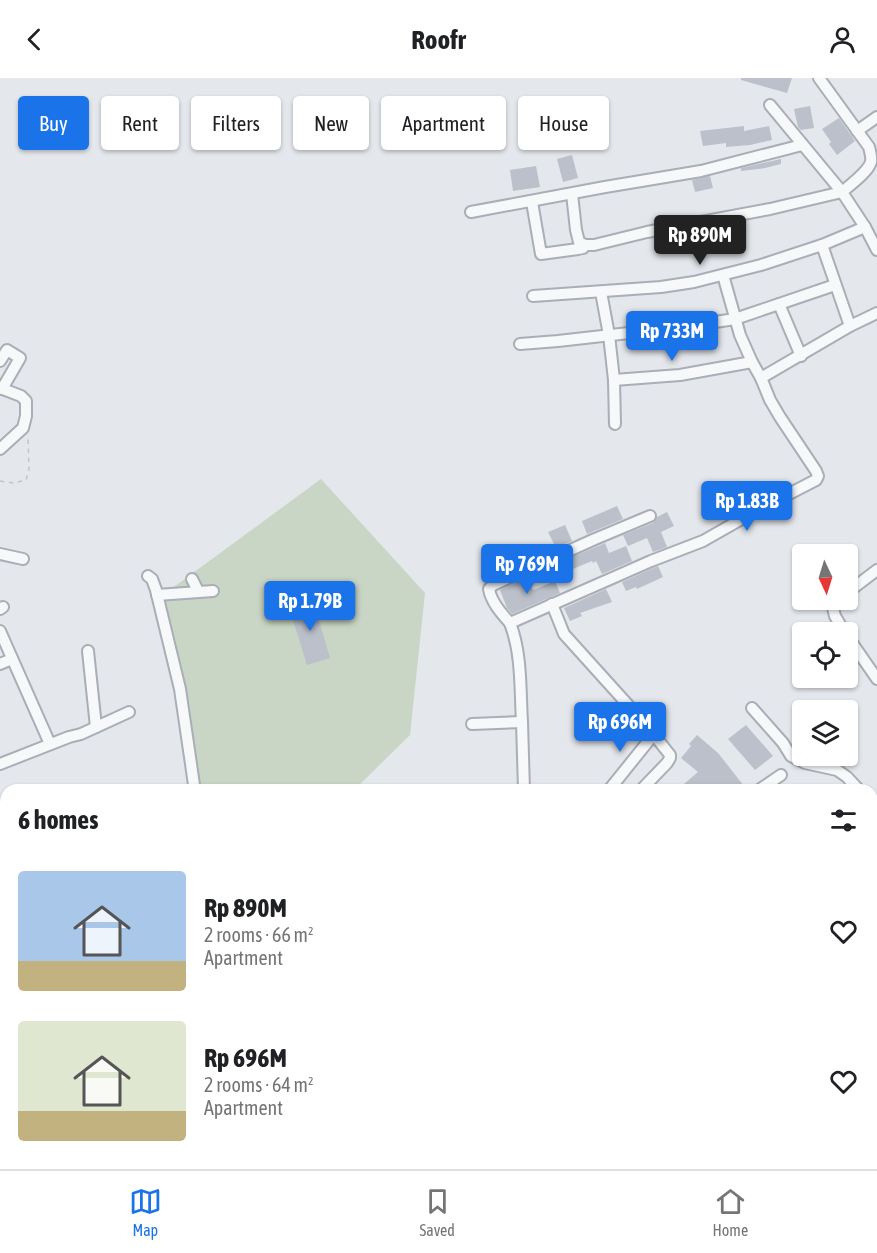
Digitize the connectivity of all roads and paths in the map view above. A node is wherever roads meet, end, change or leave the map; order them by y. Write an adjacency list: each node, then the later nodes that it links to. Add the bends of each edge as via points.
1 (819, 78): 3 (street)
2 (770, 105): 4 (street)
3 (867, 125): 5 (street)
4 (802, 145): 6 (street); 7 (street, via 701,171)
5 (874, 163): 6 (street)
6 (842, 192): 10 (street); 11 (street)
7 (572, 194): 8 (street); 11 (street, via 579,242)
8 (532, 202): 9 (street); 11 (street, via 541,254)
9 (471, 212)
10 (865, 227): 12 (street); 13 (street)
11 (585, 245)
12 (822, 245): 14 (street); 15 (street)
13 (877, 250)
14 (723, 275): 16 (street, via 661,287); 20 (street)
15 (836, 285): 18 (street); 21 (street)
16 (601, 292): 17 (street); 22 (street)
17 (533, 296)
18 (779, 304): 20 (street); 24 (street)
19 (877, 313): 21 (street)
20 (735, 319): 22 (street); 26 (street)
21 (850, 326): 24 (street)
22 (609, 335): 23 (street); 28 (street)
23 (520, 344)
24 (801, 356): 27 (street)
25 (0, 361): 29 (street, via 6,350 20,358)
26 (752, 362): 27 (street); 28 (street, via 680,375)
27 (761, 378): 44 (street, via 780,417 816,471 816,480 703,541)
28 (614, 380): 30 (street)
29 (1, 389): 31 (street, via 26,401)
30 (615, 424)
31 (23, 428): 32 (street); 33 (path, via 29,438 26,480)
32 (0, 448)
33 (0, 481)
34 (650, 516): 45 (street, via 493,585 490,595)
35 (0, 554): 36 (street)
36 (23, 559)
37 (877, 570): 40 (street)
38 (148, 576): 43 (street)
39 (192, 579): 41 (street)
40 (858, 584)
41 (198, 591): 42 (street); 43 (street)
42 (213, 591)
43 (157, 595): 61 (street, via 180,689)
44 (552, 604): 45 (street); 57 (street, via 564,634)
45 (510, 623): 54 (street, via 518,654)
46 (0, 631): 49 (street)
47 (88, 651): 56 (street)
48 (858, 652): 51 (street)
49 (12, 659): 50 (street); 58 (street)
50 (0, 664)
51 (877, 679)
52 (752, 708): 66 (street, via 791,756 837,770)
53 (129, 712): 56 (street)
54 (522, 722): 55 (street); 62 (street)
55 (472, 724)
56 (96, 727): 58 (street)
57 (654, 734): 63 (street); 64 (street, via 670,758)
58 (50, 744): 59 (street)
59 (0, 764)
60 (781, 775): 65 (street)
61 (194, 784)
62 (524, 784)
63 (614, 784)
64 (646, 784)
65 (768, 784)
66 (853, 784)

